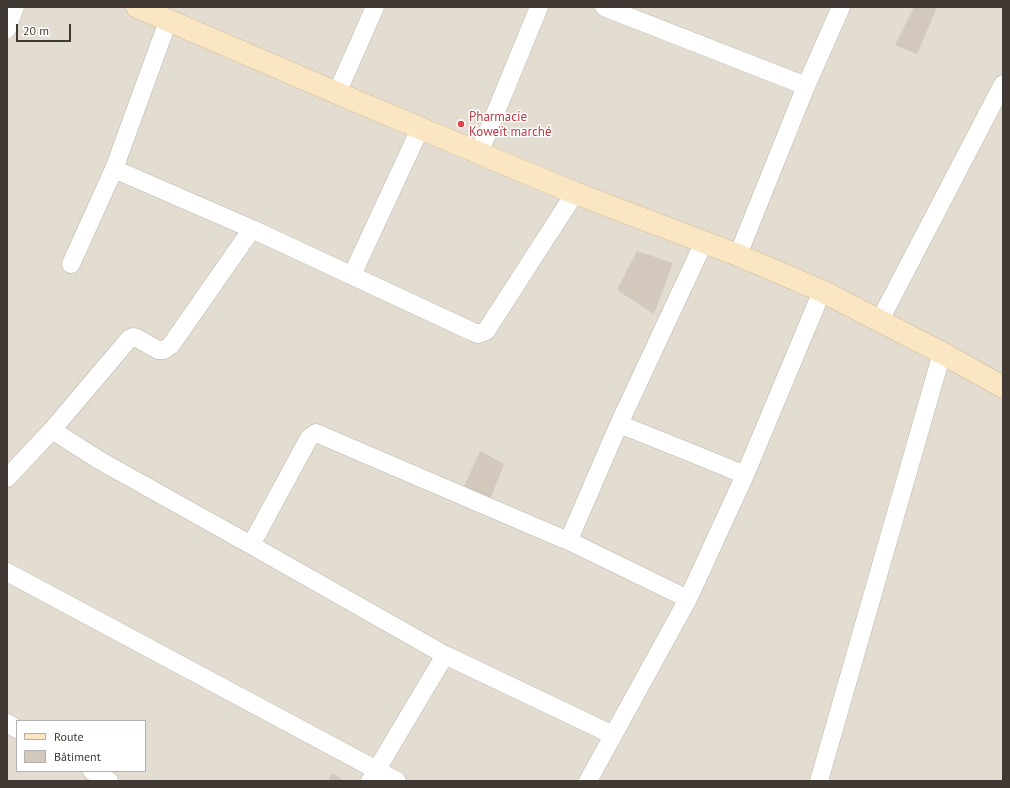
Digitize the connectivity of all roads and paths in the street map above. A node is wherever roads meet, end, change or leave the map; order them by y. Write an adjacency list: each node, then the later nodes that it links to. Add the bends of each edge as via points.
1 (15, 7): 8 (street)
2 (137, 7): 7 (street)
3 (376, 7): 11 (street)
4 (539, 7): 13 (street)
5 (604, 7): 10 (street)
6 (842, 7): 10 (street)
7 (168, 21): 11 (street); 14 (street)
8 (7, 29)
9 (1003, 84): 22 (street)
10 (806, 86): 18 (street)
11 (337, 93): 12 (street)
12 (420, 129): 13 (street); 20 (street)
13 (479, 153): 15 (street)
14 (114, 169): 16 (street); 19 (street)
15 (575, 193): 17 (street); 20 (street, via 486,331 478,334)
16 (252, 229): 20 (street); 26 (street, via 171,345 164,350 158,350 137,338 129,339)
17 (704, 242): 18 (street); 25 (street)
18 (738, 255): 21 (street)
19 (70, 264)
20 (352, 275)
21 (822, 291): 22 (street); 28 (street)
22 (880, 320): 23 (street)
23 (942, 353): 24 (street); 42 (street)
24 (1003, 387)
25 (619, 424): 28 (street); 29 (street)
26 (52, 430): 27 (street); 30 (street, via 98,460)
27 (8, 474)
28 (745, 476): 32 (street)
29 (567, 540): 30 (street, via 316,433 309,438); 32 (street)
30 (251, 545): 33 (street)
31 (7, 572): 38 (street)
32 (688, 599): 36 (street)
33 (445, 655): 36 (street); 38 (street)
34 (7, 723): 35 (street)
35 (16, 728)
36 (613, 734): 41 (street)
37 (94, 772): 39 (street)
38 (373, 776): 40 (street)
39 (109, 781)
40 (397, 781)
41 (588, 781)
42 (819, 781)

